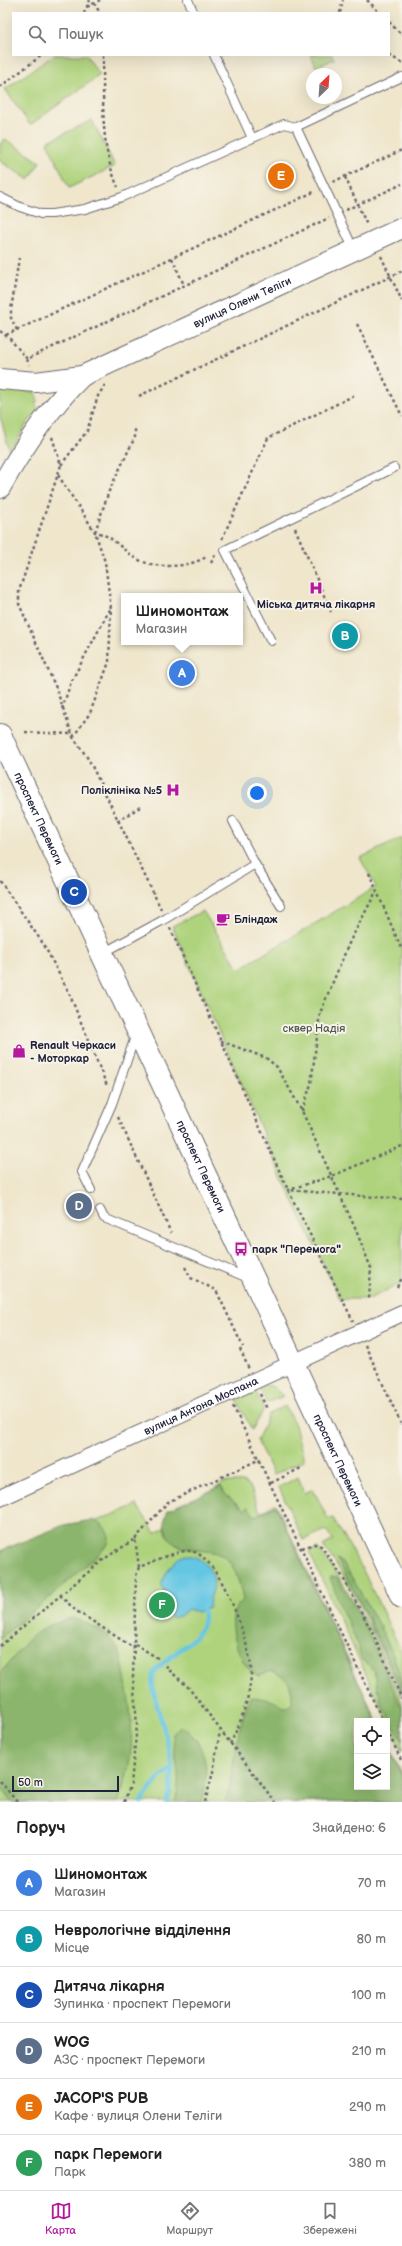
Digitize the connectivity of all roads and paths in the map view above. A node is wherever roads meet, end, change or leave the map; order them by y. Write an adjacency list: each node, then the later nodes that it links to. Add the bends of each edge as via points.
1 (90, 0): 7 (path)
2 (100, 0): 6 (path)
3 (188, 0): 10 (lane)
4 (343, 0): 11 (path)
5 (367, 0): 12 (path)
6 (94, 3): 7 (path); 9 (path)
7 (87, 7): 8 (path)
8 (84, 12)
9 (99, 12)
10 (194, 12)
11 (340, 12)
12 (379, 12)
13 (390, 23): 14 (path)
14 (402, 35)
15 (41, 56): 21 (path)
16 (103, 56): 29 (path, via 103,122 110,169)
17 (214, 56): 23 (lane)
18 (390, 56): 19 (path)
19 (402, 62)
20 (402, 77): 22 (lane)
21 (0, 87)
22 (296, 127): 23 (lane, via 284,124); 27 (lane)
23 (252, 138): 29 (lane)
24 (402, 150): 25 (path)
25 (345, 177): 27 (path); 30 (path)
26 (402, 184): 30 (path)
27 (324, 187): 31 (lane); 37 (path)
28 (0, 196): 29 (lane, via 20,207 47,214 85,209)
29 (122, 197)
30 (358, 205): 31 (path); 32 (path)
31 (337, 215): 34 (lane); 40 (path)
32 (367, 226)
33 (402, 228): 34 (street, вулиця Олени Теліги)
34 (354, 250): 47 (street, вулиця Олени Теліги)
35 (381, 256): 39 (path)
36 (19, 258): 43 (path, via 11,310)
37 (172, 258): 40 (path); 43 (path)
38 (402, 271): 39 (path)
39 (391, 277): 41 (path); 52 (path)
40 (184, 285): 46 (path)
41 (402, 301)
42 (357, 324): 54 (path)
43 (17, 330): 45 (path)
44 (0, 331): 45 (path)
45 (6, 335): 46 (path)
46 (27, 359): 49 (path)
47 (82, 376): 49 (street, вулиця Олени Теліги); 53 (street, вулиця Олени Теліги)
48 (0, 379): 49 (street, вулиця Олени Теліги)
49 (36, 382)
50 (107, 383): 56 (path, via 98,396 87,431)
51 (355, 395): 62 (path, via 268,438)
52 (139, 396)
53 (47, 414): 56 (path); 59 (street, вулиця Олени Теліги, via 29,438)
54 (402, 416)
55 (135, 427): 61 (path, via 135,437 109,490)
56 (61, 465): 58 (path)
57 (394, 468): 60 (lane)
58 (58, 475): 61 (path); 69 (path, via 19,591 18,604 56,688)
59 (0, 488)
60 (291, 518): 67 (path); 68 (lane, via 225,550)
61 (95, 532): 64 (path, via 106,534 143,563 187,564); 66 (path, via 105,562)
62 (219, 546)
63 (216, 553): 65 (path)
64 (206, 557)
65 (211, 563)
66 (111, 609): 69 (path, via 71,682); 72 (path, via 109,662 90,713)
67 (331, 612)
68 (271, 640)
69 (62, 709): 72 (path)
70 (25, 732): 72 (path)
71 (0, 735): 85 (main road, проспект Перемоги)
72 (72, 736): 76 (path, via 88,760)
73 (151, 788): 74 (path)
74 (138, 796)
75 (142, 806): 76 (path)
76 (117, 821): 83 (path)
77 (233, 821): 78 (lane)
78 (255, 864): 82 (lane); 83 (lane)
79 (369, 873): 81 (path)
80 (0, 881): 88 (path, via 44,945 69,994 100,1066)
81 (377, 890): 84 (path); 89 (path, via 350,941 320,1013 311,1084)
82 (281, 906)
83 (165, 919): 85 (lane); 87 (path)
84 (402, 950)
85 (102, 953): 86 (main road, проспект Перемоги)
86 (137, 1030): 88 (lane); 100 (main road, проспект Перемоги)
87 (221, 1041): 89 (path, via 266,1058 277,1067); 93 (path)
88 (112, 1104): 92 (lane, via 82,1172); 97 (path)
89 (302, 1111): 91 (path)
90 (402, 1146): 91 (path)
91 (332, 1176): 93 (path); 94 (path)
92 (91, 1190)
93 (288, 1190): 94 (path); 104 (path, via 340,1299)
94 (339, 1194): 95 (path); 102 (path, via 371,1268)
95 (402, 1199)
96 (100, 1210): 100 (lane, via 104,1218)
97 (171, 1233)
98 (185, 1267): 105 (path, via 191,1278 216,1290)
99 (402, 1278): 101 (path)
100 (255, 1281): 106 (main road, проспект Перемоги)
101 (397, 1287)
102 (370, 1299)
103 (402, 1313): 104 (street, вулиця Антона Моспана)
104 (359, 1332): 106 (street, вулиця Антона Моспана); 108 (path)
105 (243, 1347)
106 (292, 1362): 107 (street, вулиця Антона Моспана); 117 (main road, проспект Перемоги)
107 (226, 1393): 109 (path); 112 (street, вулиця Антона Моспана)
108 (402, 1426)
109 (260, 1459): 111 (path); 113 (path, via 168,1502)
110 (304, 1467): 111 (path)
111 (271, 1483): 114 (path)
112 (0, 1498)
113 (135, 1540): 115 (path); 116 (path, via 104,1559)
114 (302, 1548): 123 (path, via 314,1544 321,1546 342,1576 371,1630); 124 (path)
115 (139, 1567): 118 (path, via 136,1576); 127 (path, via 183,1551 192,1552 209,1562 225,1589 244,1638 251,1669 237,1730)
116 (60, 1595): 119 (path); 120 (path, via 76,1610)
117 (402, 1597)
118 (135, 1644): 120 (path); 121 (path)
119 (0, 1646)
120 (134, 1648): 131 (path, via 133,1677 137,1725 135,1756 131,1784)
121 (159, 1659)
122 (166, 1665): 125 (path, via 188,1687)
123 (402, 1699)
124 (382, 1718)
125 (220, 1731): 127 (path); 132 (path)
126 (390, 1736): 128 (path)
127 (230, 1744): 133 (path)
128 (402, 1762)
129 (0, 1781): 130 (path)
130 (17, 1802)
131 (124, 1802)
132 (205, 1802)
133 (275, 1802)

